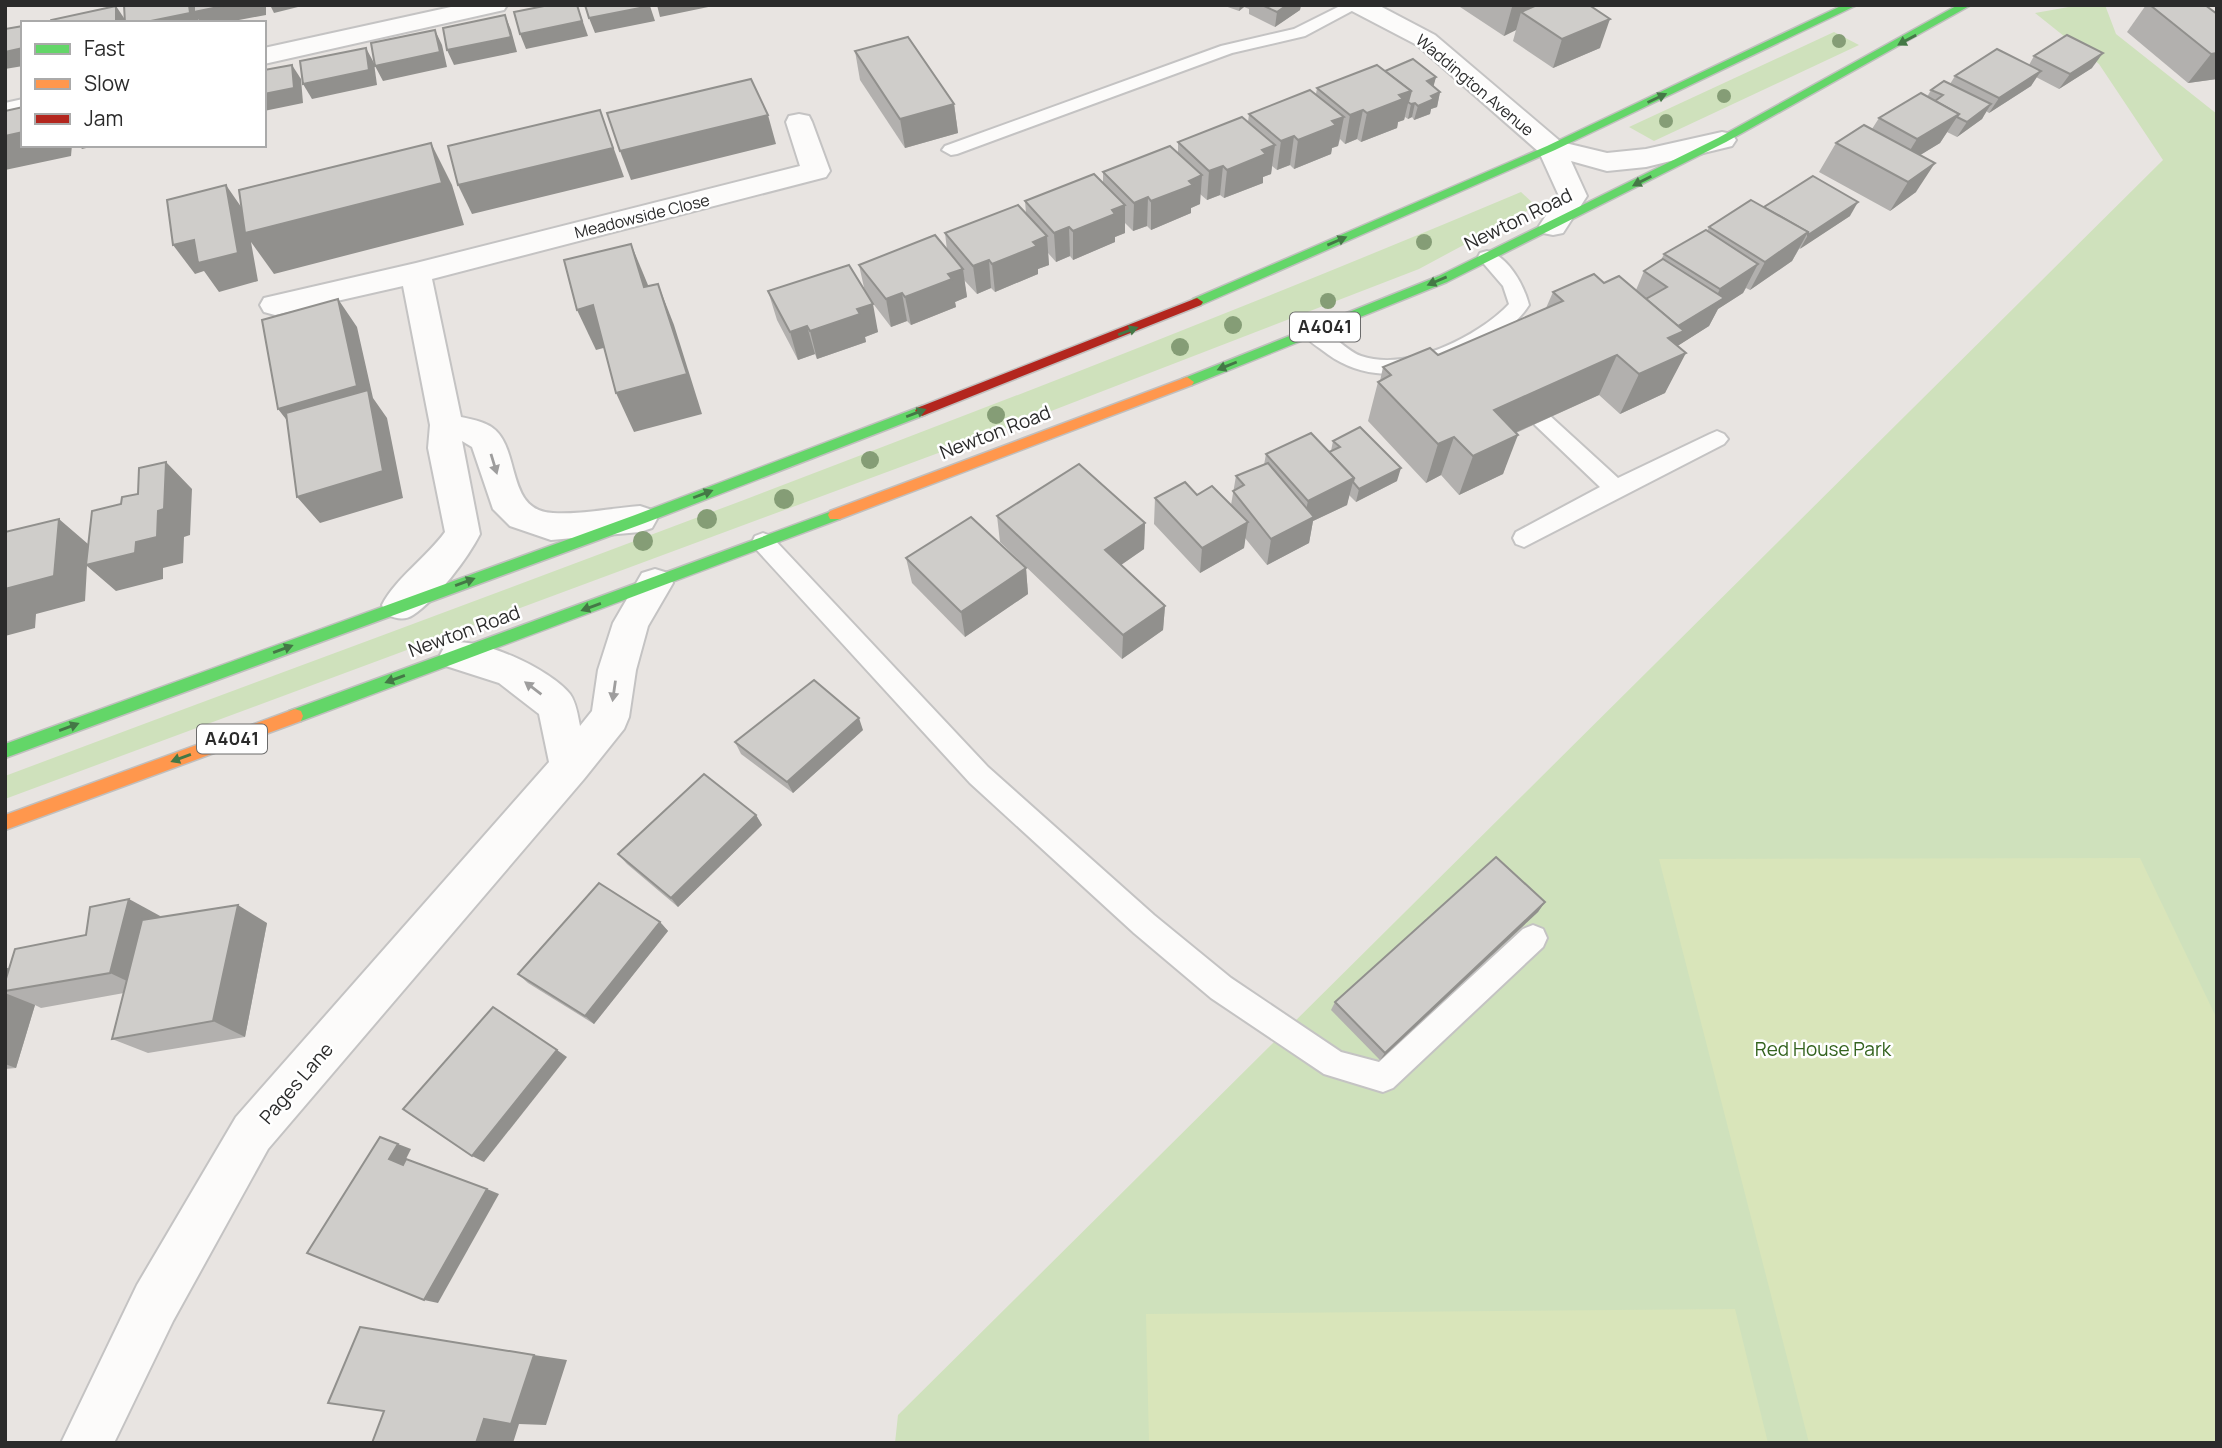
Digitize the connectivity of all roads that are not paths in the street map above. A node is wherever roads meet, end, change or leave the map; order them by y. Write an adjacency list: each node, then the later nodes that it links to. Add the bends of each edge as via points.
1 (495, 5): 5 (street)
2 (1357, 5): 8 (street, Waddington Avenue, via 1426,40); 9 (lane, via 1299,33 1227,49)
3 (1852, 5): 8 (highway, one-way to 3)
4 (1966, 5): 7 (highway, Newton Road / A4041, one-way to 7)
5 (266, 56)
6 (799, 122): 12 (street, Meadowside Close, via 817,171)
7 (1722, 140): 8 (street, Waddington Avenue, via 1607,162); 10 (highway, Newton Road / A4041, one-way to 10)
8 (1551, 148): 10 (street, Waddington Avenue, via 1573,196); 21 (highway, one-way to 8, via 1149,323)
9 (951, 150)
10 (1553, 226): 11 (highway, Newton Road / A4041)
11 (1487, 257): 14 (highway, Newton Road / A4041, one-way to 14); 15 (lane, via 1509,279 1519,304 1486,334)
12 (416, 273): 13 (street, Meadowside Close); 18 (street)
13 (275, 305)
14 (1311, 332): 15 (lane, via 1358,363 1381,368 1411,364); 23 (highway, Newton Road / A4041, one-way to 23)
15 (1466, 343): 16 (lane)
16 (1481, 359)
17 (1542, 420): 20 (lane)
18 (446, 425): 21 (street, one-way to 21, via 475,432 487,442 505,500 522,517 551,527); 25 (street, via 446,448 464,534)
19 (1717, 439): 20 (lane)
20 (1616, 489): 22 (lane)
21 (640, 519): 25 (highway, one-way to 21)
22 (1524, 538)
23 (763, 542): 24 (highway, Newton Road / A4041); 30 (lane, via 979,775 1221,988 1334,1064 1383,1078)
24 (655, 583): 26 (highway, Newton Road / A4041, one-way to 26); 28 (street, Pages Lane, one-way to 28, via 631,623 610,717)
25 (400, 605): 27 (highway, one-way to 25)
26 (458, 655): 28 (street, one-way to 26, via 556,705 511,671); 29 (highway, Newton Road / A4041, one-way to 29)
27 (5, 751)
28 (570, 767): 31 (street, Pages Lane, via 252,1133 155,1303)
29 (5, 823)
30 (1533, 937)
31 (87, 1443)

